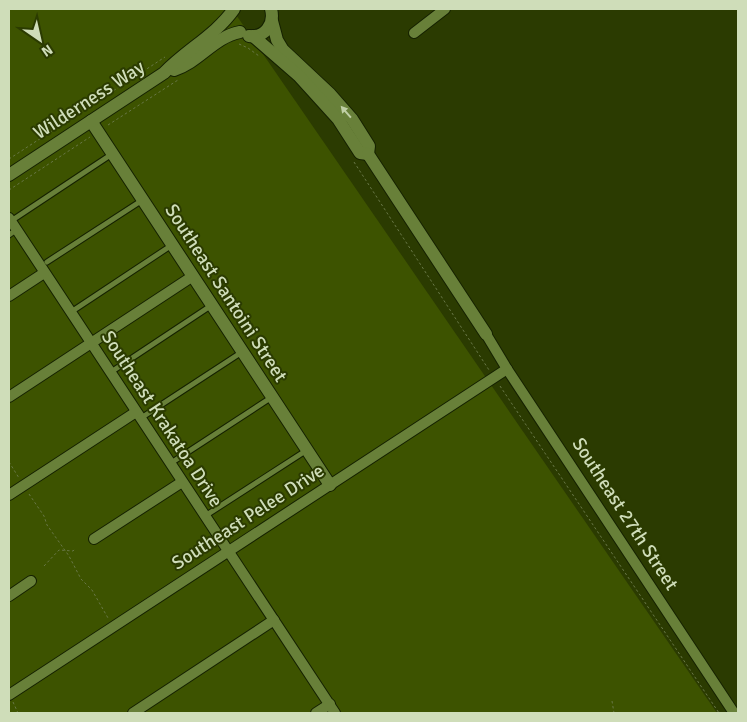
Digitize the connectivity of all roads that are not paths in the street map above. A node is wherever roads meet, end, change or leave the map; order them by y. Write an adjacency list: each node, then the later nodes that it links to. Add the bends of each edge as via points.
1 (234, 9): 5 (street, via 233,21); 6 (street, Wilderness Way, via 226,21)
2 (445, 9): 4 (street)
3 (272, 15): 5 (street, Wilderness Way, via 265,32); 9 (street, one-way to 3, via 369,146 352,119 283,50 277,40)
4 (414, 33)
5 (246, 34): 6 (street, Wilderness Way, via 230,34 179,68); 9 (street, via 299,76 338,119 360,153)
6 (164, 72): 7 (street, Wilderness Way)
7 (90, 121): 8 (street, Southeast Santoini Street); 10 (street, Wilderness Way)
8 (112, 154): 11 (street, Southeast Santoini Street); 12 (lane)
9 (368, 154): 21 (street)
10 (9, 175)
11 (142, 200): 14 (street, Southeast Santoini Street); 15 (lane)
12 (10, 220): 13 (street, Southeast Krakatoa Drive)
13 (13, 233): 16 (street, Southeast Krakatoa Drive)
14 (172, 245): 17 (street, Southeast Santoini Street); 20 (lane)
15 (48, 262)
16 (44, 273): 18 (street); 20 (street, Southeast Krakatoa Drive)
17 (192, 276): 19 (street, Southeast Santoini Street); 22 (street)
18 (9, 296)
19 (212, 305): 23 (street, Southeast Santoini Street); 25 (lane)
20 (71, 312): 22 (street, Southeast Krakatoa Drive)
21 (486, 334): 24 (street, Southeast 27th Street)
22 (91, 343): 25 (street, Southeast Krakatoa Drive); 26 (street)
23 (242, 352): 27 (street, Southeast Santoini Street); 28 (lane)
24 (507, 369): 32 (street, Southeast Pelee Drive); 44 (street, Southeast 27th Street)
25 (110, 372): 28 (street, Southeast Krakatoa Drive)
26 (9, 397)
27 (272, 398): 29 (street, Southeast Santoini Street); 30 (lane)
28 (138, 415): 30 (street, Southeast Krakatoa Drive); 33 (street)
29 (307, 450): 32 (street, Southeast Santoini Street); 34 (lane)
30 (170, 464): 31 (street, Southeast Krakatoa Drive)
31 (182, 482): 34 (street, Southeast Krakatoa Drive); 35 (street)
32 (330, 485): 36 (street, Southeast Pelee Drive)
33 (9, 495)
34 (205, 516): 36 (street, Southeast Krakatoa Drive)
35 (94, 540)
36 (228, 551): 39 (street, Southeast Krakatoa Drive); 40 (street, Southeast Pelee Drive)
37 (31, 581): 38 (street)
38 (9, 596)
39 (274, 620): 41 (street, Southeast Krakatoa Drive); 42 (street)
40 (9, 695)
41 (332, 709): 43 (street)
42 (133, 713)
43 (316, 713)
44 (734, 713)

